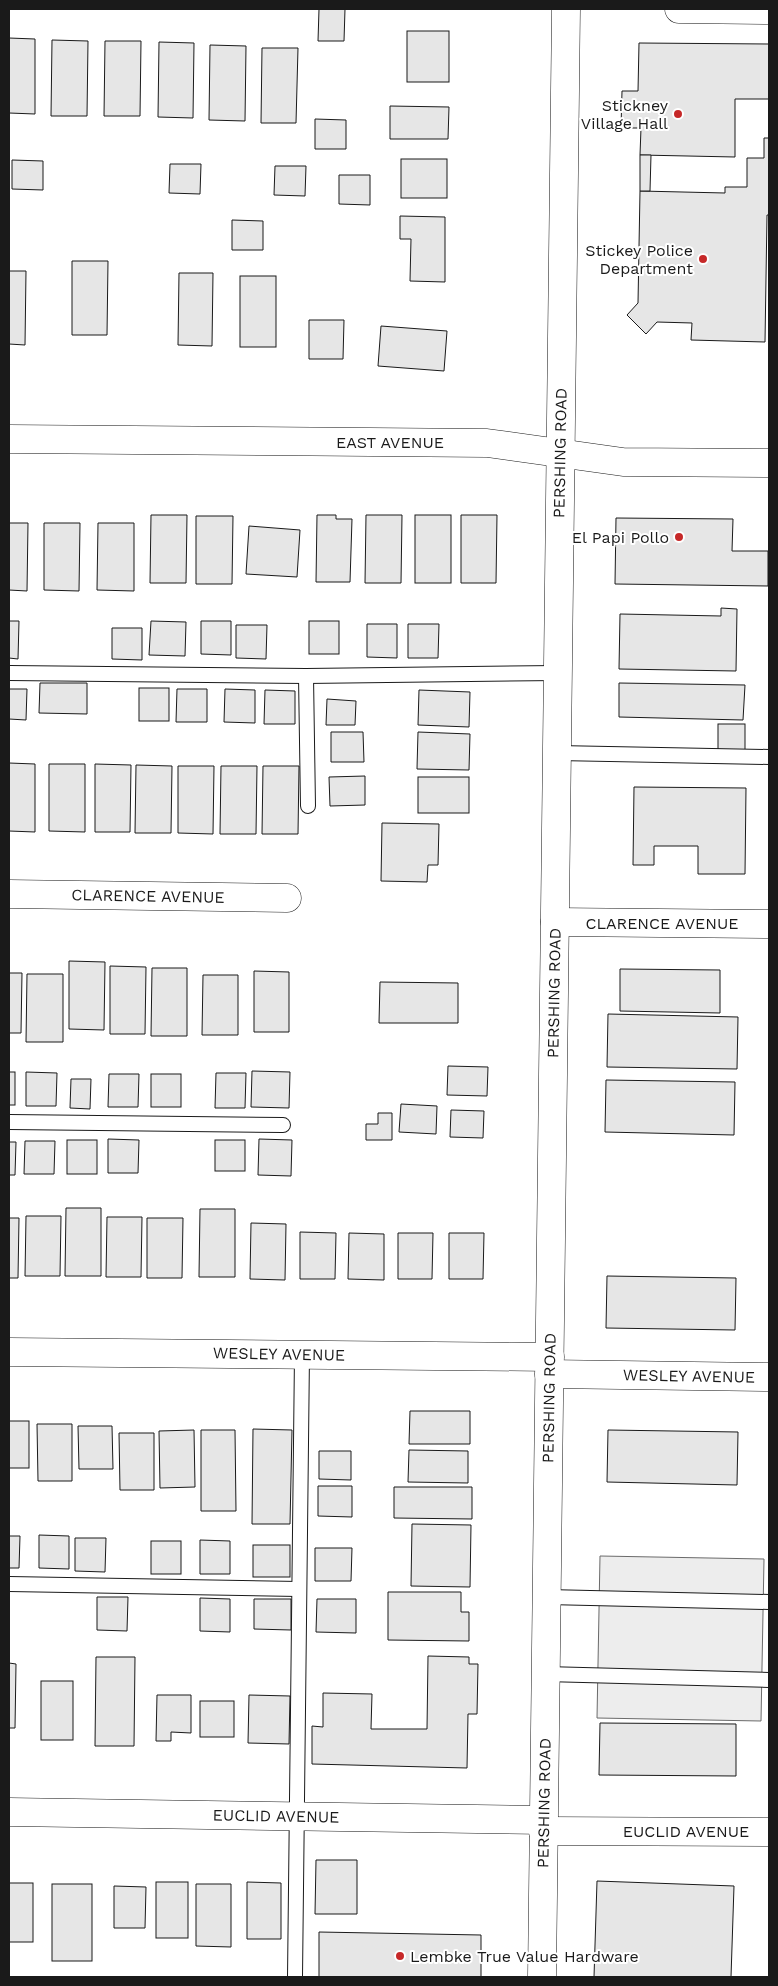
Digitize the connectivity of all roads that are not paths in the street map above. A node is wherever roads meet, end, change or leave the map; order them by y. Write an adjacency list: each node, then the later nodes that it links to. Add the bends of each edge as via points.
1 (566, 9): 5 (street, PERSHING ROAD)
2 (679, 9): 3 (street)
3 (769, 10)
4 (9, 439): 5 (street, EAST AVENUE, via 487,443)
5 (560, 453): 6 (street, EAST AVENUE, via 623,462); 8 (street, PERSHING ROAD)
6 (769, 463)
7 (9, 673): 9 (lane)
8 (558, 673): 9 (lane); 10 (street, PERSHING ROAD)
9 (306, 676): 12 (lane)
10 (557, 753): 11 (lane); 15 (street, PERSHING ROAD)
11 (769, 757)
12 (308, 806)
13 (9, 894): 14 (street, CLARENCE AVENUE)
14 (288, 898)
15 (555, 922): 16 (street, CLARENCE AVENUE); 21 (street, PERSHING ROAD)
16 (769, 924)
17 (9, 1122): 18 (lane)
18 (283, 1125)
19 (9, 1352): 20 (street, WESLEY AVENUE)
20 (302, 1354): 21 (street, WESLEY AVENUE); 24 (lane)
21 (549, 1366): 22 (street, WESLEY AVENUE); 25 (street, PERSHING ROAD)
22 (769, 1377)
23 (9, 1584): 24 (lane)
24 (300, 1589): 30 (lane)
25 (547, 1597): 26 (lane); 27 (street, PERSHING ROAD)
26 (769, 1602)
27 (546, 1674): 28 (lane); 31 (street, PERSHING ROAD)
28 (769, 1680)
29 (9, 1812): 30 (street, EUCLID AVENUE)
30 (297, 1816): 31 (street, EUCLID AVENUE); 33 (lane)
31 (544, 1825): 32 (street, EUCLID AVENUE); 34 (street, PERSHING ROAD)
32 (769, 1832)
33 (296, 1977)
34 (542, 1977)

